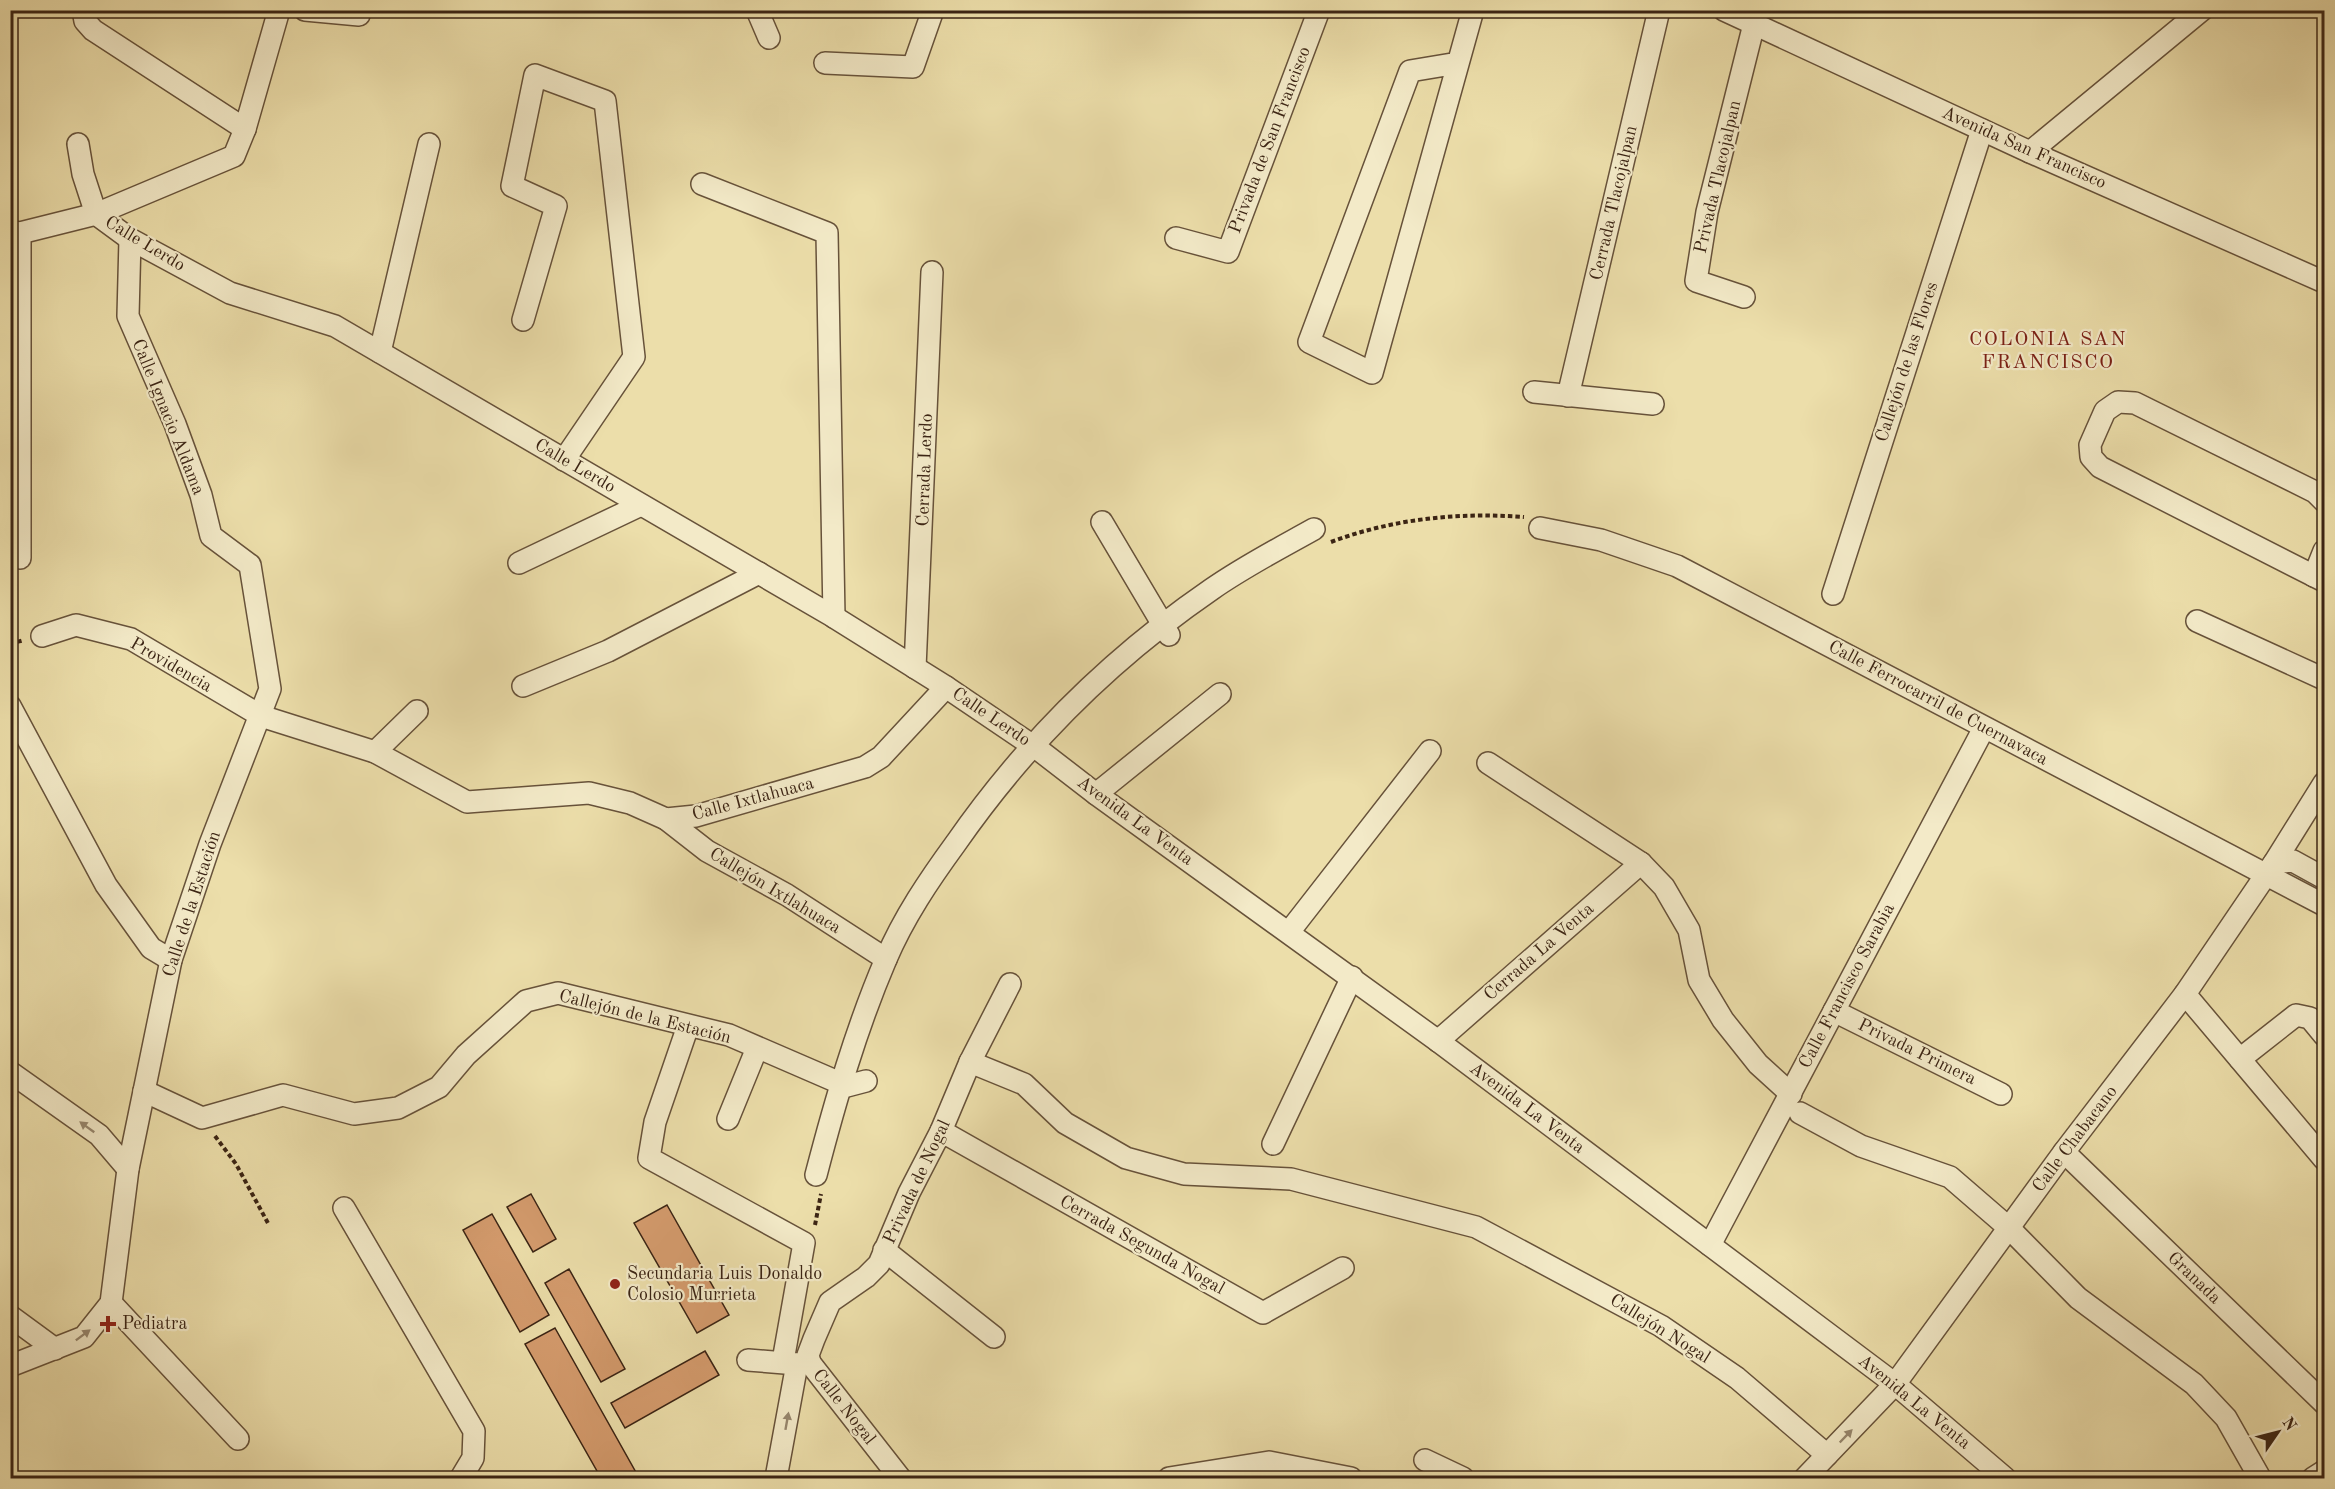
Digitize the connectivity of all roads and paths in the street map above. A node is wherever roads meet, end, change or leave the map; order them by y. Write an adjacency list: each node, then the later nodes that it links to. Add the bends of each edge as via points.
1 (83, 10): 16 (street, via 85,21 93,30)
2 (279, 10): 16 (street)
3 (305, 10): 11 (street)
4 (757, 10): 13 (street)
5 (933, 10): 14 (street, via 913,68)
6 (1319, 10): 24 (street, Privada de San Francisco, via 1228,252)
7 (1473, 10): 15 (street)
8 (1659, 10): 32 (street, Cerrada Tlacojalpan)
9 (1724, 10): 12 (street, Avenida San Francisco)
10 (2202, 10): 20 (street)
11 (359, 15)
12 (1754, 24): 17 (street, Avenida San Francisco); 28 (street, Privada Tlacojalpan, via 1707,212 1696,281)
13 (769, 38)
14 (825, 63)
15 (1458, 63): 15 (street, via 1455,75 1372,373 1309,342 1410,71)
16 (245, 129): 22 (street, via 234,156)
17 (1982, 130): 20 (street, Avenida San Francisco); 45 (street, Callejón de las Flores)
18 (78, 144): 22 (street)
19 (429, 144): 30 (street)
20 (2030, 152): 27 (street, Avenida San Francisco)
21 (702, 184): 46 (street, via 827,233)
22 (96, 214): 23 (street); 25 (street, Calle Lerdo)
23 (14, 236): 41 (street)
24 (1176, 238)
25 (130, 239): 30 (street, Calle Lerdo, via 230,293 335,326); 57 (street, Calle Ignacio Aldama, via 128,316 175,424 201,495 211,536 250,566 270,689)
26 (932, 272): 50 (street, Cerrada Lerdo)
27 (2325, 282)
28 (1744, 297)
29 (523, 320): 34 (street, via 556,206 512,186 535,75 605,101 634,357)
30 (380, 352): 34 (street, Calle Lerdo)
31 (1533, 392): 32 (street)
32 (1568, 396): 33 (street)
33 (1653, 404)
34 (564, 460): 36 (street, Calle Lerdo)
35 (2325, 501): 44 (street, via 2315,492 2135,403 2118,402 2105,411 2090,445 2091,457 2100,467)
36 (641, 505): 42 (street); 43 (street, Calle Lerdo)
37 (1102, 522): 48 (street)
38 (1534, 523): 39 (path, via 1439,517); 58 (street, Calle Ferrocarril de Cuernavaca, via 1602,540 1677,566)
39 (1322, 536): 48 (street, via 1213,588)
40 (2325, 551): 44 (street)
41 (20, 558)
42 (519, 563)
43 (759, 573): 46 (street, Calle Lerdo); 52 (street, via 608,651)
44 (2319, 578)
45 (1833, 594)
46 (834, 617): 50 (street, Calle Lerdo)
47 (2197, 621): 51 (street)
48 (1166, 630): 59 (street, via 1068,706)
49 (42, 636): 57 (street, Providencia, via 76,625 131,639)
50 (915, 668): 53 (street, Calle Lerdo)
51 (2325, 678)
52 (523, 686)
53 (946, 687): 59 (street, Calle Lerdo); 65 (street, Calle Ixtlahuaca, via 881,757 865,768 696,816)
54 (1220, 694): 64 (street)
55 (10, 706): 72 (street, via 106,885 151,948)
56 (417, 711): 61 (street)
57 (261, 716): 61 (street, Calle Ixtlahuaca); 72 (street, Calle de la Estación, via 210,844)
58 (1984, 728): 67 (street, Calle Ferrocarril de Cuernavaca); 76 (street, Calle Francisco Sarabia)
59 (1035, 747): 64 (street, Avenida La Venta); 71 (street, via 994,788 914,902)
60 (1430, 751): 70 (street)
61 (375, 752): 65 (street, Calle Ixtlahuaca, via 467,802 589,793 630,803)
62 (1488, 763): 66 (street)
63 (2325, 783): 67 (street, Calle Chabacano)
64 (1096, 794): 70 (street, Avenida La Venta)
65 (666, 819): 71 (street, Callejón Ixtlahuaca, via 708,851 787,895)
66 (1641, 863): 79 (street, Cerrada La Venta); 88 (street, via 1664,887 1689,930 1699,980 1723,1020)
67 (2270, 869): 68 (street, via 2293,861); 69 (street, Calle Ferrocarril de Cuernavaca); 75 (street, Calle Chabacano)
68 (2325, 878)
69 (2325, 905)
70 (1289, 932): 73 (street, Avenida La Venta)
71 (886, 959): 85 (street)
72 (171, 960): 86 (street, Calle de la Estación)
73 (1352, 977): 79 (street, Avenida La Venta); 92 (street)
74 (1010, 984): 82 (street, Privada de Nogal)
75 (2185, 993): 81 (street); 93 (street, Calle Chabacano)
76 (1834, 1011): 87 (street, Privada Primera); 88 (street, Calle Francisco Sarabia)
77 (688, 1026): 80 (street, Callejón de la Estación, via 729,1035); 89 (street, Callejón de la Estación, via 558,993 526,1001 500,1022 439,1087 398,1108 354,1114 283,1095); 109 (street, via 655,1122 650,1158 804,1243)
78 (2325, 1035): 81 (street, via 2310,1018 2296,1015)
79 (1438, 1041): 101 (street, Avenida La Venta)
80 (757, 1048): 85 (street, Callejón de la Estación); 90 (street)
81 (2240, 1059): 94 (street)
82 (970, 1062): 91 (street, Privada de Nogal); 114 (street, Callejón Nogal, via 1024,1084 1065,1123 1126,1158 1184,1174 1291,1179 1476,1227 1661,1326 1737,1378)
83 (10, 1072): 95 (street, one-way to 83, via 99,1136)
84 (866, 1081): 85 (street, Callejón de la Estación, via 847,1086)
85 (840, 1083): 96 (street)
86 (144, 1091): 89 (street); 95 (street, Calle de la Estación)
87 (2001, 1094)
88 (1796, 1104): 99 (street, via 1862,1146 1950,1177); 101 (street, Calle Francisco Sarabia)
89 (201, 1118): 98 (path, via 236,1164)
90 (728, 1119)
91 (941, 1131): 102 (street, Privada de Nogal); 103 (street, Cerrada Segunda Nogal, via 1263,1313)
92 (1273, 1144)
93 (2064, 1152): 99 (street, Calle Chabacano); 112 (street, Granada)
94 (2325, 1159)
95 (128, 1168): 104 (street, Calle de la Estación)
96 (819, 1181): 100 (path)
97 (344, 1208): 117 (street, via 474,1431 473,1458)
98 (269, 1225)
99 (2009, 1228): 111 (street, Calle Chabacano); 125 (street, via 2078,1298 2194,1384 2226,1418)
100 (813, 1233)
101 (1710, 1245): 111 (street, Avenida La Venta)
102 (884, 1250): 106 (street); 109 (street, Privada de Nogal, via 873,1271 830,1302 808,1355)
103 (1343, 1268)
104 (111, 1303): 107 (street, one-way to 104, via 84,1337); 113 (street)
105 (10, 1316): 107 (street)
106 (994, 1337)
107 (55, 1349): 110 (street)
108 (748, 1360): 109 (street)
109 (797, 1363): 118 (street, one-way to 109); 119 (street, Calle Nogal)
110 (10, 1366)
111 (1895, 1384): 114 (street, Calle Chabacano, one-way to 111); 124 (street, Avenida La Venta)
112 (2325, 1403)
113 (238, 1439)
114 (1827, 1455): 123 (street, Calle Chabacano)
115 (1425, 1460): 122 (street)
116 (2325, 1471): 126 (street)
117 (461, 1479)
118 (776, 1479)
119 (900, 1479)
120 (1169, 1479): 121 (street, via 1269,1462)
121 (1351, 1479)
122 (1463, 1479)
123 (1806, 1479)
124 (2005, 1479)
125 (2260, 1479)
126 (2313, 1479)

